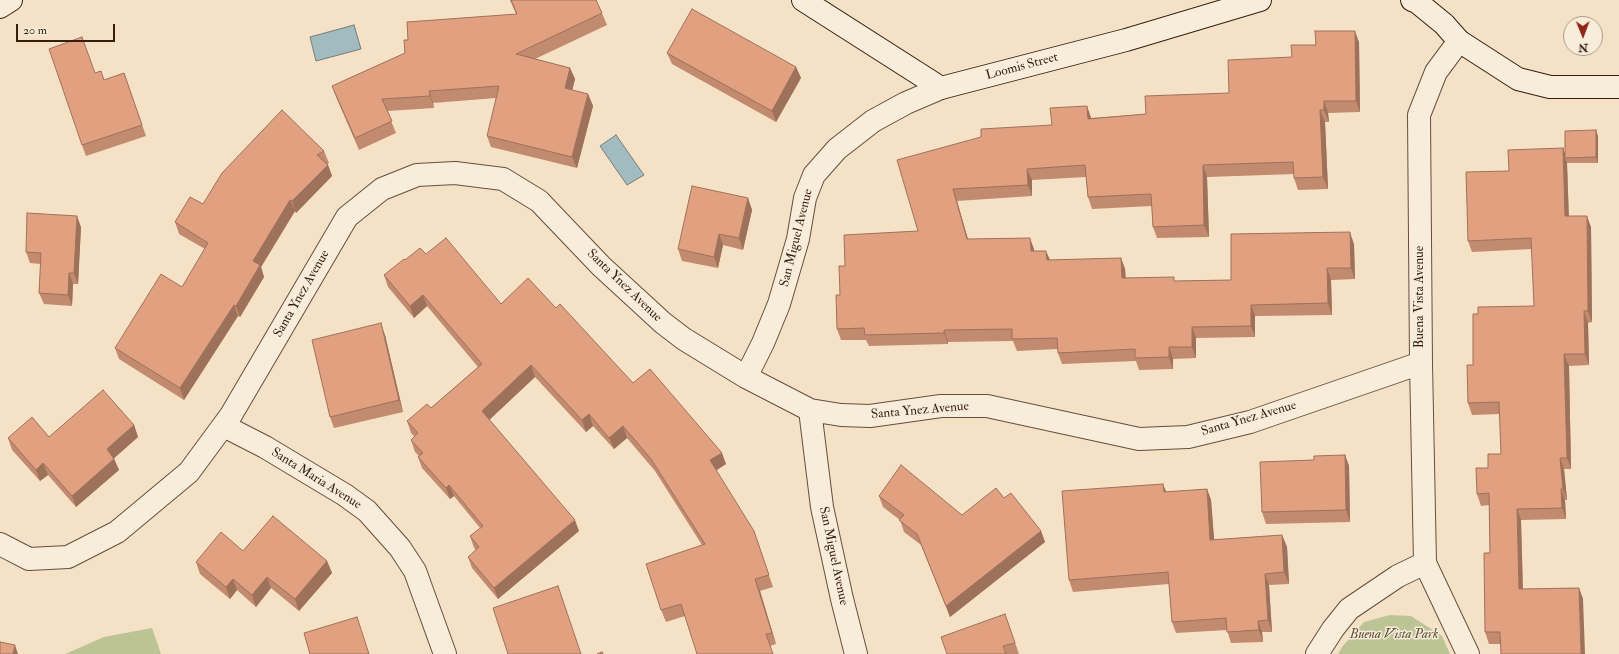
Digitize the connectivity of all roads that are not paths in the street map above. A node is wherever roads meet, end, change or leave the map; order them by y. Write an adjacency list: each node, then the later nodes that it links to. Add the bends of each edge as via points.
1 (11, 0): 5 (street)
2 (803, 0): 8 (street)
3 (1260, 0): 8 (street, Loomis Street, via 1126,40)
4 (1412, 0): 6 (street, via 1444,24)
5 (0, 7)
6 (1459, 41): 7 (street, via 1518,79 1550,87); 9 (street, Buena Vista Avenue, via 1436,72 1419,115)
7 (1619, 87)
8 (941, 88): 10 (street, San Miguel Avenue, via 873,121 837,149 814,174 804,198 798,238 779,304)
9 (1421, 363): 11 (street, Santa Ynez Avenue, via 1250,422 1188,437 1139,439 987,406 940,406 870,416); 14 (street, Buena Vista Avenue)
10 (746, 377): 11 (street, Santa Ynez Avenue); 12 (street, Santa Ynez Avenue, via 663,323 601,266 539,201 502,179 455,173 417,175 382,189 346,217)
11 (810, 410): 16 (street, San Miguel Avenue, via 822,507)
12 (224, 426): 13 (street, Santa Ynez Avenue, via 189,472 117,532 68,557 29,560); 15 (street, Santa Maria Avenue, via 265,447 367,511 400,548 415,571)
13 (0, 544)
14 (1425, 563): 17 (street, via 1398,576 1349,610 1332,629); 18 (street, Buena Vista Avenue)
15 (445, 654)
16 (856, 654)
17 (1317, 654)
18 (1468, 654)

